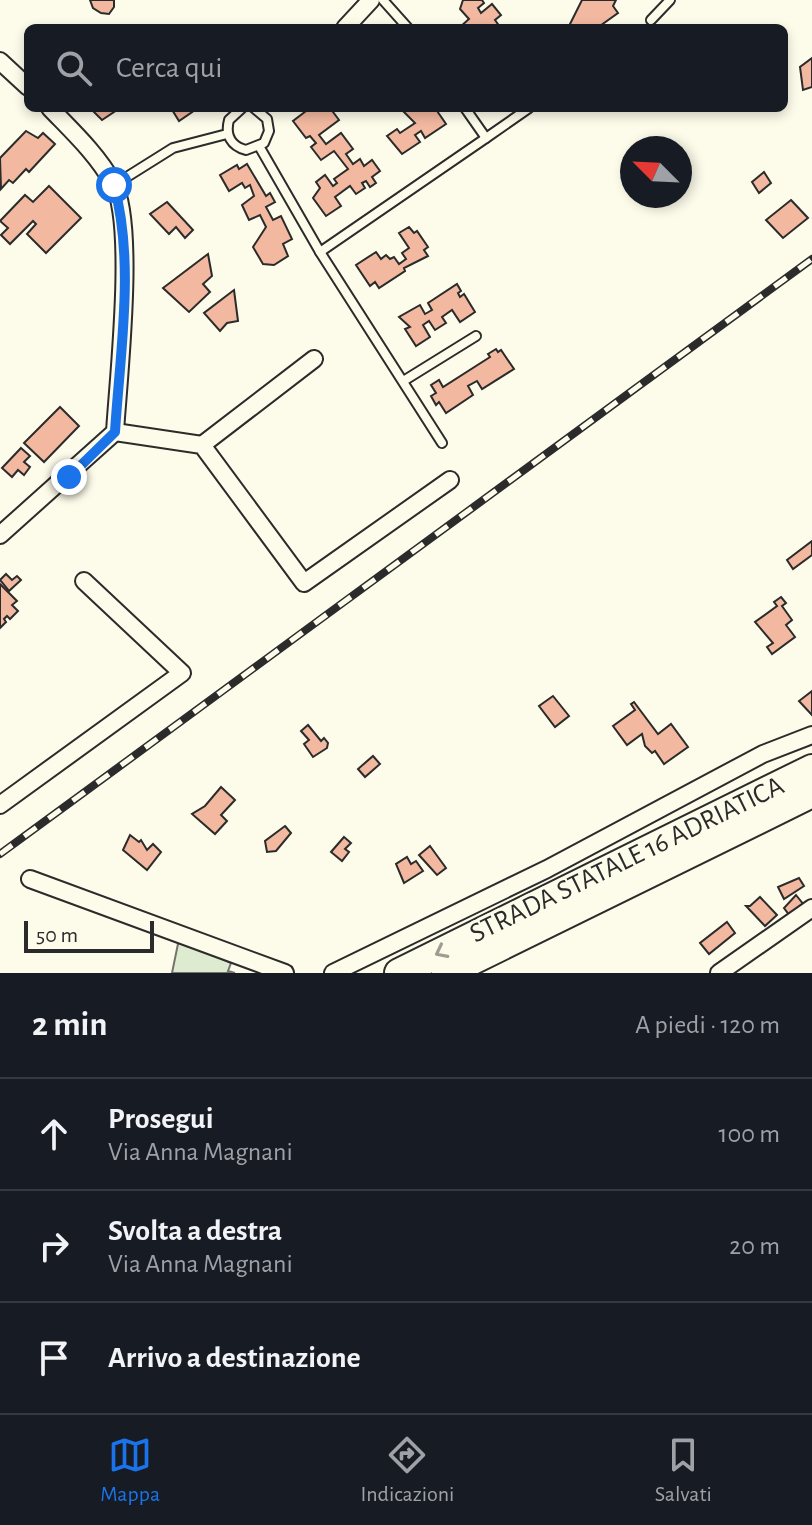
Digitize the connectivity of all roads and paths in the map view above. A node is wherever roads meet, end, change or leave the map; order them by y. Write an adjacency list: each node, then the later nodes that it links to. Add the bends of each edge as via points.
1 (371, 0): 5 (street)
2 (383, 0): 6 (lane)
3 (670, 0): 4 (lane)
4 (651, 20)
5 (349, 24)
6 (404, 24)
7 (0, 61): 8 (street)
8 (24, 83)
9 (54, 112): 17 (street)
10 (238, 112): 14 (lane, via 229,120)
11 (260, 112): 16 (lane, via 269,125)
12 (468, 112): 15 (lane)
13 (523, 112): 15 (lane)
14 (227, 134): 16 (lane, via 240,148); 17 (lane, via 173,148)
15 (486, 138): 18 (lane)
16 (259, 146): 18 (lane)
17 (114, 185): 22 (street, via 124,255)
18 (320, 252): 21 (lane)
19 (476, 336): 21 (lane)
20 (314, 359): 24 (street)
21 (405, 380): 23 (lane)
22 (115, 432): 24 (street); 26 (street)
23 (442, 443)
24 (202, 445): 25 (street, via 304,583)
25 (450, 480)
26 (0, 535)
27 (84, 581): 31 (street, via 182,673)
28 (812, 735): 35 (street, via 763,754 547,869)
29 (812, 769): 36 (highway, STRADA STATALE 16 ADRIATICA, one-way to 36)
30 (812, 793): 37 (highway, STRADA STATALE 16 ADRIATICA)
31 (0, 805)
32 (30, 879): 34 (street)
33 (812, 908): 38 (street)
34 (285, 973)
35 (333, 973)
36 (399, 973)
37 (446, 973)
38 (719, 973)

